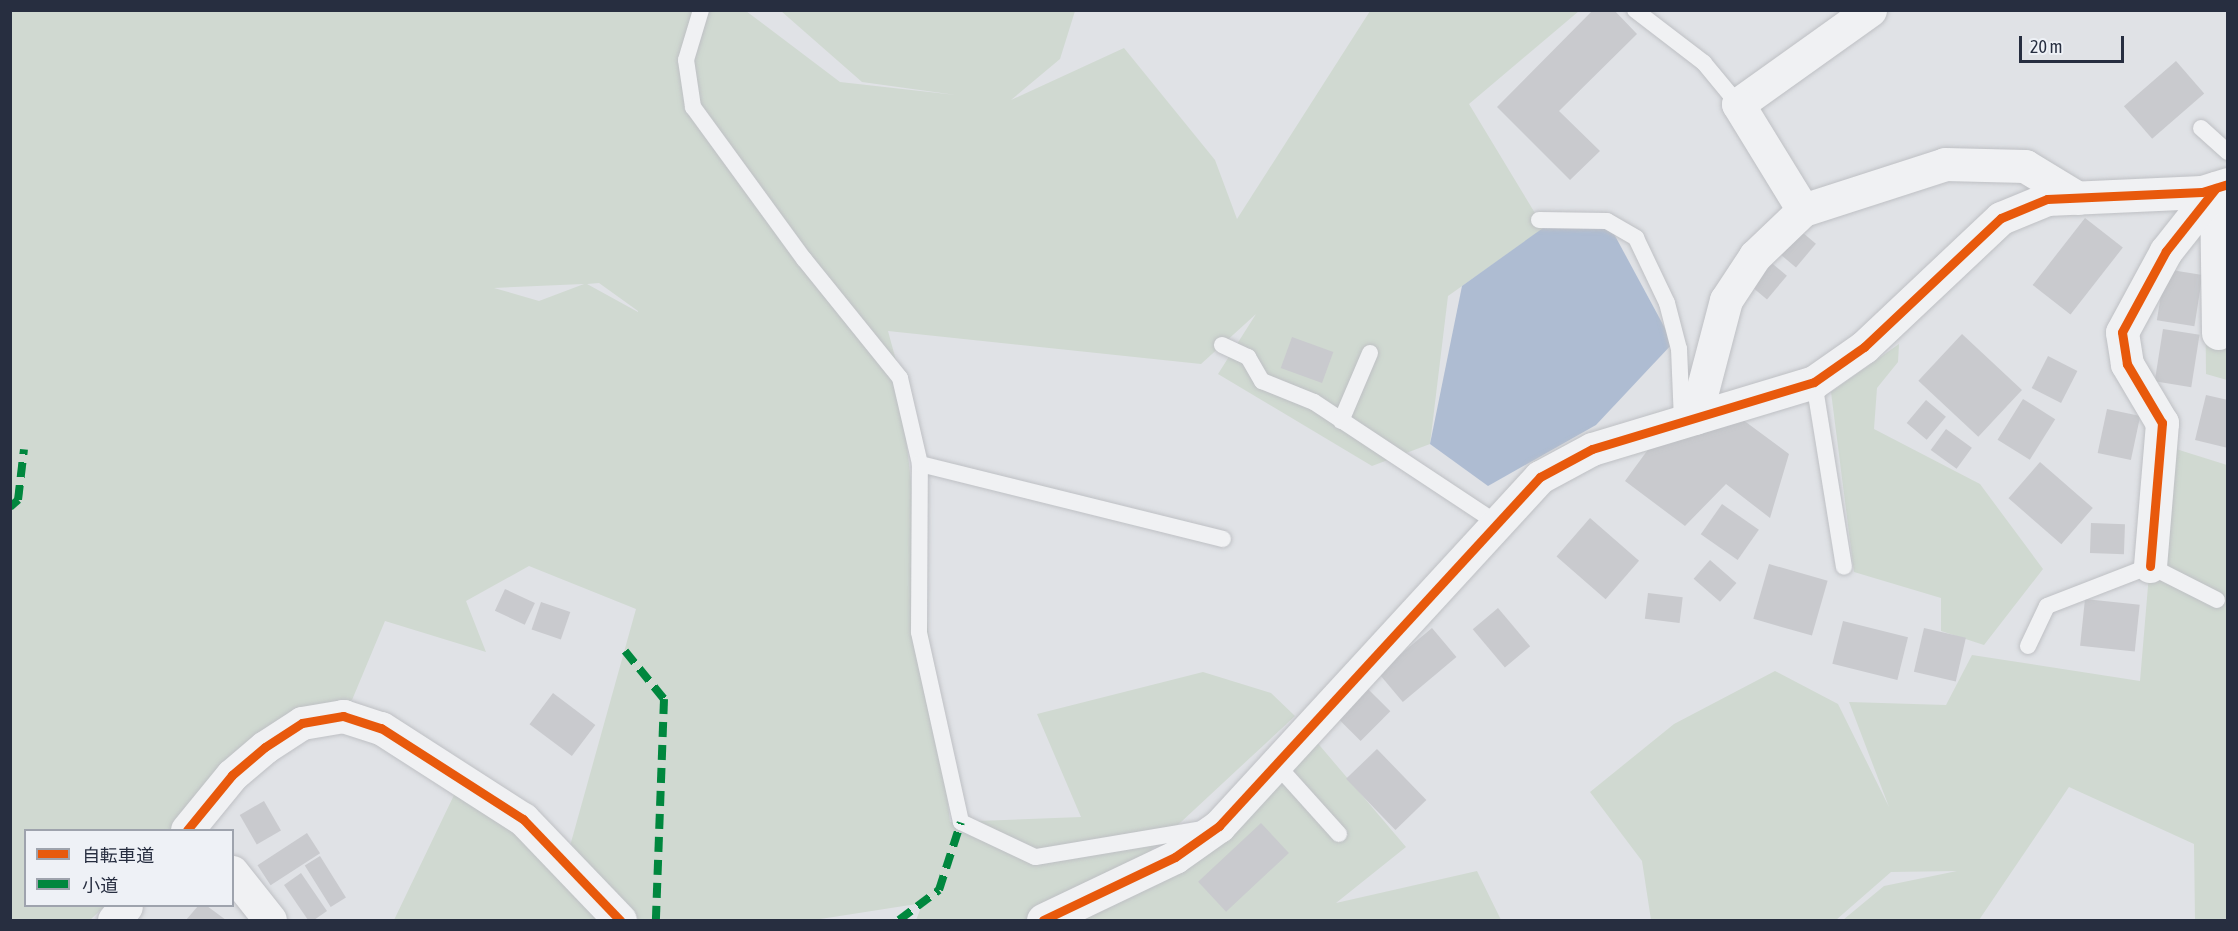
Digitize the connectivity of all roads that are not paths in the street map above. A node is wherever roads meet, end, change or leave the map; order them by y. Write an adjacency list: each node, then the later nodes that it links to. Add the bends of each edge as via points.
1 (701, 10): 17 (lane, via 686,60 693,107 804,259 900,378)
2 (1635, 10): 4 (lane, via 1704,63)
3 (1870, 10): 4 (street)
4 (1738, 104): 9 (street)
5 (2201, 128): 6 (lane)
6 (2228, 152)
7 (2222, 186): 8 (street); 11 (street); 20 (street, via 2166,252 2122,332 2127,364 2162,423)
8 (2078, 198): 9 (street, via 2025,166 1945,164); 14 (street, via 2047,199 2001,218 1864,347)
9 (1803, 210): 15 (street, via 1755,256 1726,300)
10 (1539, 220): 15 (lane, via 1607,221 1635,238 1667,303 1679,349)
11 (2218, 333)
12 (1222, 345): 16 (lane, via 1248,357 1262,381 1314,402)
13 (1370, 353): 16 (lane)
14 (1814, 382): 15 (street); 21 (lane)
15 (1688, 420): 18 (street, via 1592,449 1560,466 1540,477)
16 (1341, 421): 18 (lane)
17 (920, 464): 19 (lane); 25 (lane, via 919,632 961,822 1035,858)
18 (1497, 523): 24 (street)
19 (1222, 539)
20 (2150, 566): 22 (lane); 23 (lane, via 2047,606)
21 (1844, 567)
22 (2217, 600)
23 (2028, 646)
24 (1276, 764): 25 (street); 27 (lane)
25 (1219, 826): 33 (street, via 1175,857)
26 (195, 827): 32 (street, via 232,775 265,747 302,723 343,716 381,728 523,819)
27 (1339, 834)
28 (234, 875): 31 (street)
29 (125, 907): 30 (street)
30 (114, 921)
31 (270, 921)
32 (620, 921)
33 (1043, 921)

